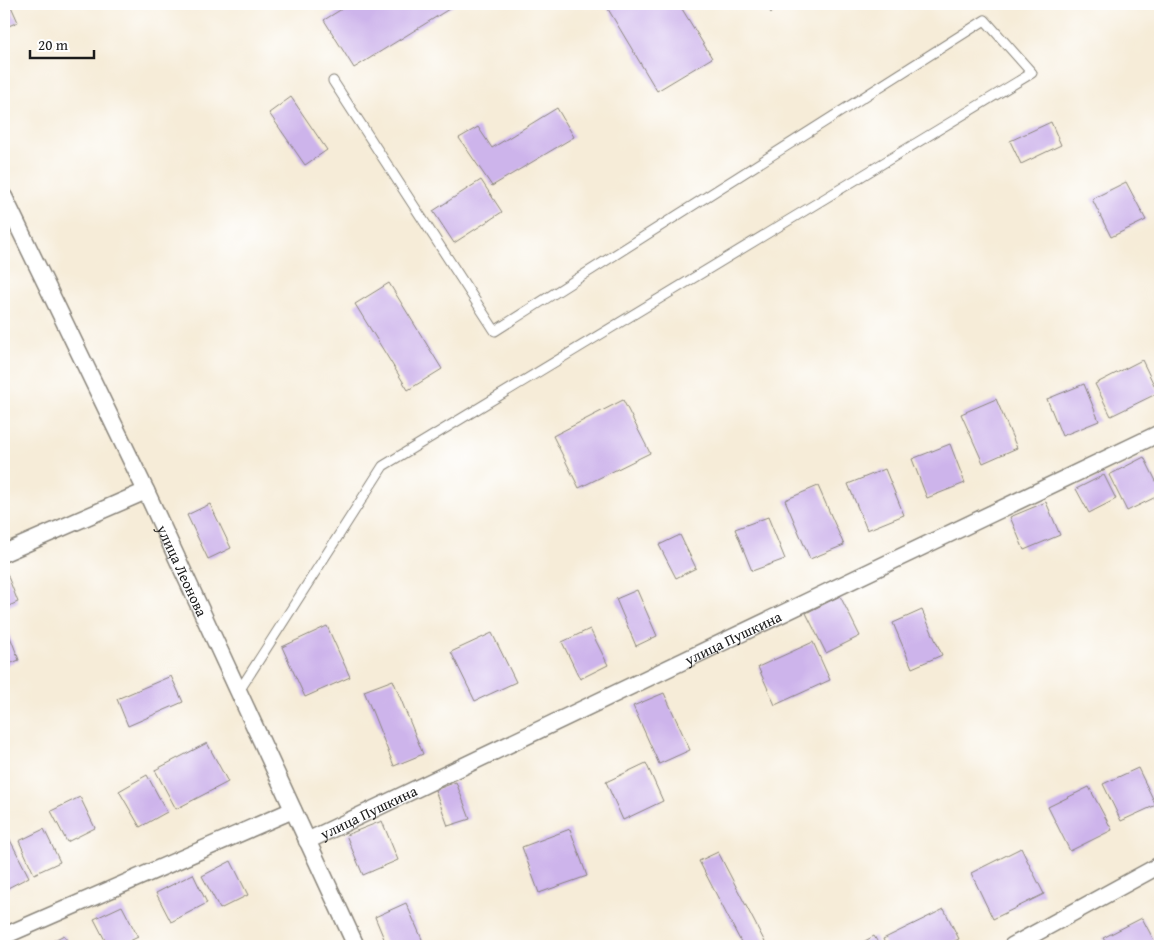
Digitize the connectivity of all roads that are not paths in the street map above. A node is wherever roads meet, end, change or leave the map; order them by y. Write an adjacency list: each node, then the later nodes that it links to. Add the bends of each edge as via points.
1 (333, 81): 6 (lane, via 495,331 984,20 1032,73 383,466)
2 (4, 197): 4 (street, улица Леонова)
3 (1160, 433): 8 (street, улица Пушкина)
4 (146, 491): 5 (street); 6 (street, улица Леонова)
5 (4, 553)
6 (238, 691): 7 (street, улица Леонова)
7 (293, 810): 8 (street, улица Леонова); 10 (street)
8 (308, 841): 11 (street, улица Леонова)
9 (1160, 865): 12 (street)
10 (4, 936)
11 (356, 946)
12 (1012, 946)

